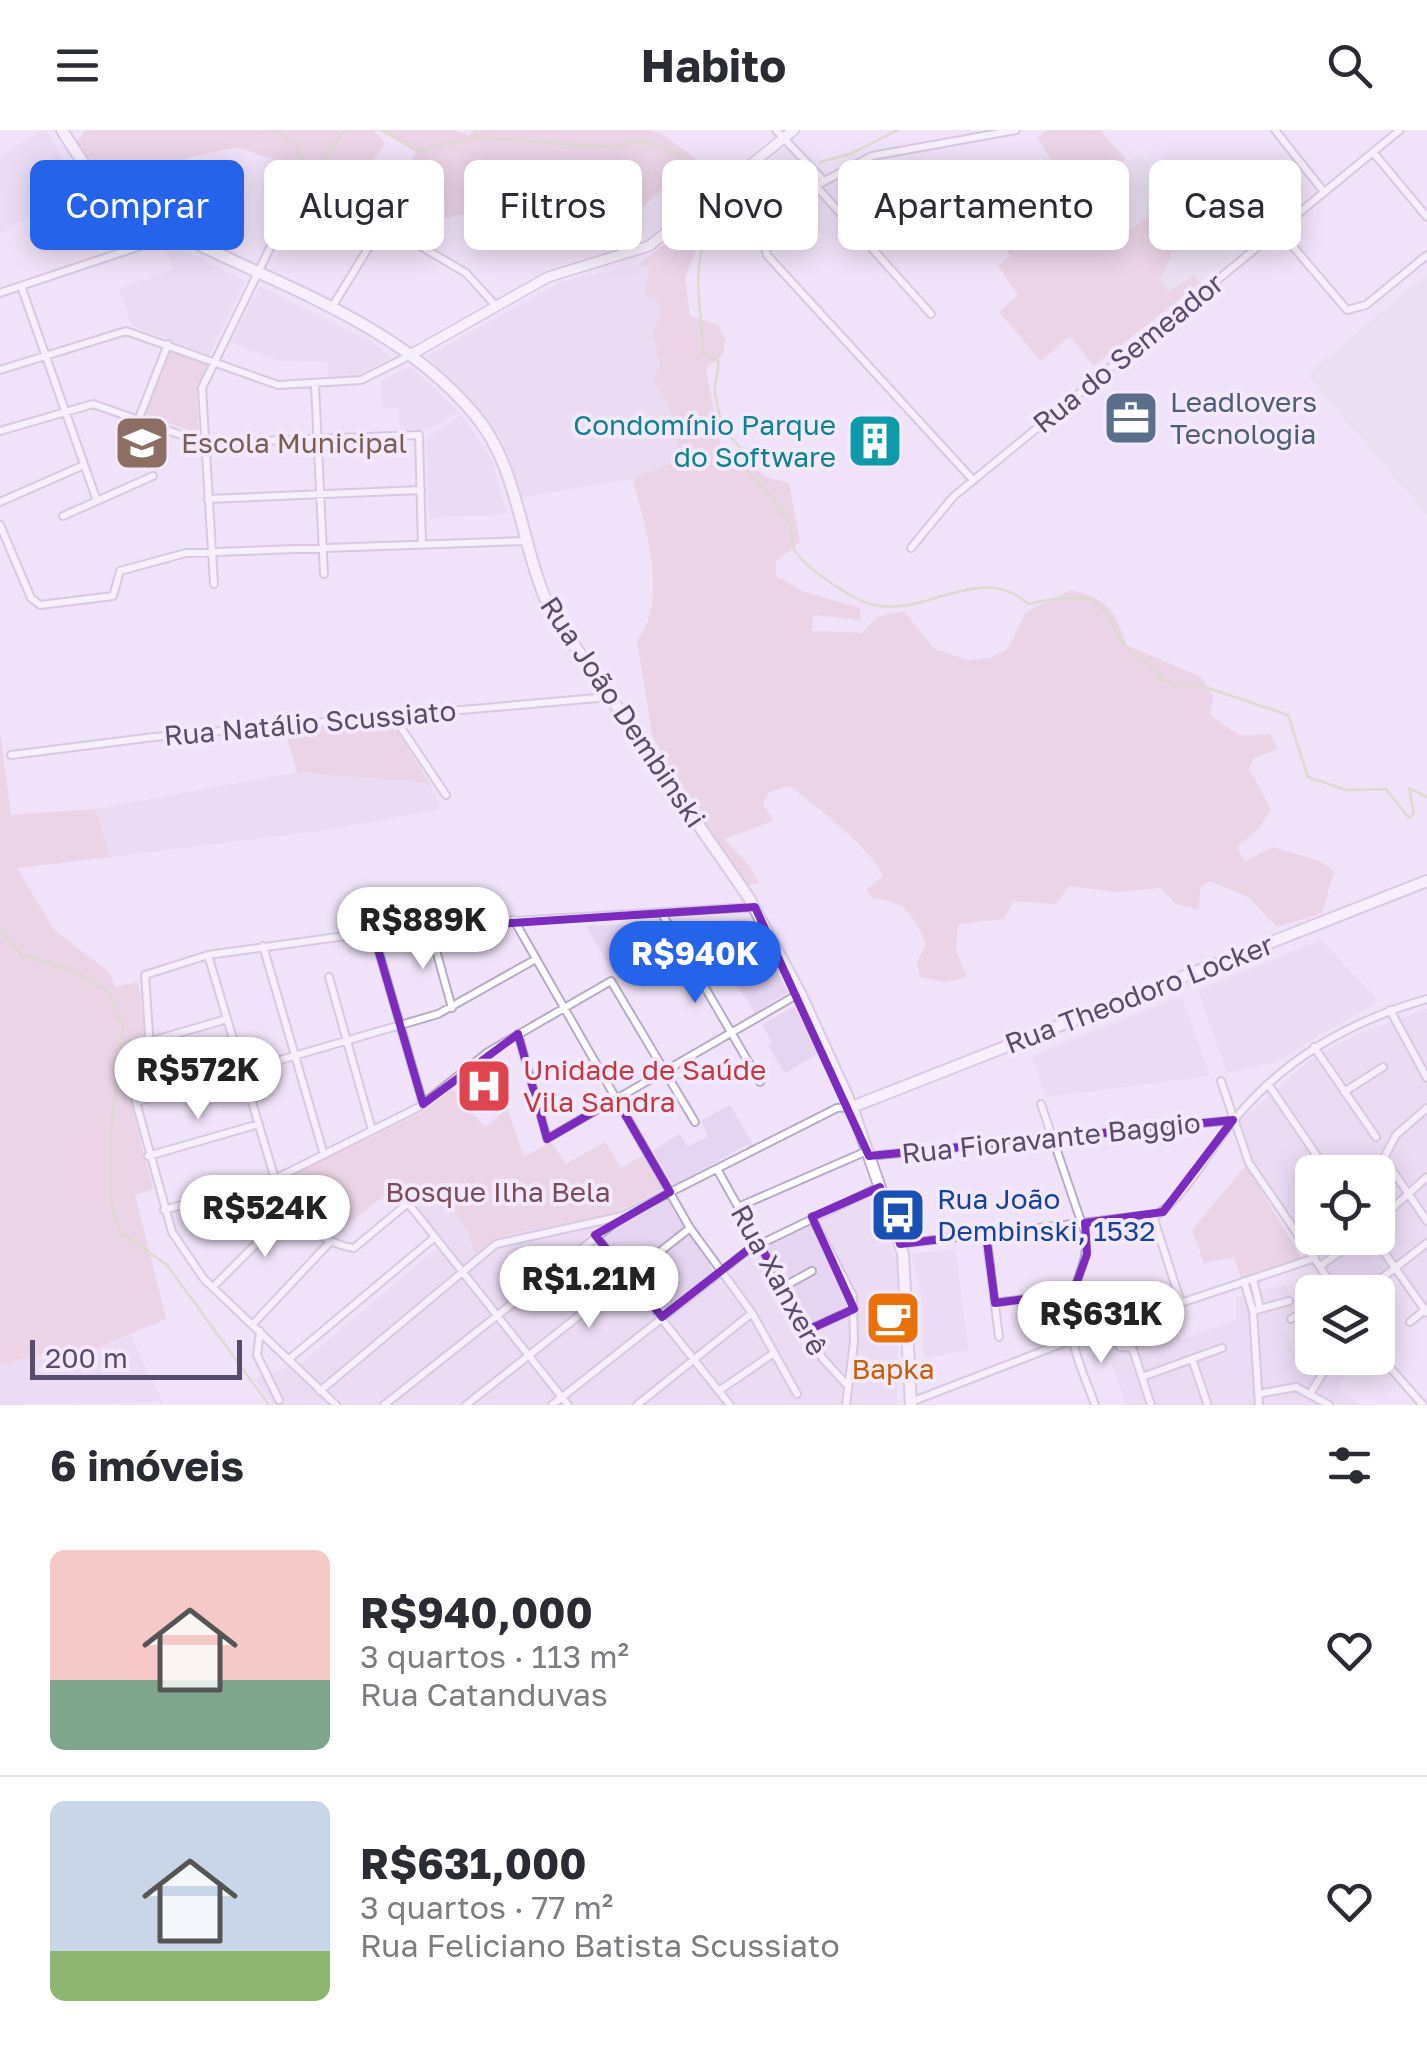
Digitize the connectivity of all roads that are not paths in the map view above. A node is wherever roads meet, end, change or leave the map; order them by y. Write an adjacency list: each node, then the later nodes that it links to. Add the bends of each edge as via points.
1 (62, 130): 9 (main road, Rua João Dembinski)
2 (776, 130): 7 (street)
3 (794, 130): 7 (street)
4 (1016, 130): 10 (street, via 884,152)
5 (1275, 130): 11 (street)
6 (1400, 130): 8 (street, Rua do Semeador)
7 (784, 139): 10 (street); 23 (street, via 650,246 561,271)
8 (1373, 152): 11 (street, Rua do Semeador); 13 (street)
9 (82, 160)
10 (819, 182): 25 (street); 39 (street, via 771,212 761,228 767,255)
11 (1324, 192): 12 (street, Rua do Semeador)
12 (1301, 211)
13 (1427, 218)
14 (129, 250): 21 (street)
15 (210, 250): 20 (main road, Rua João Dembinski)
16 (269, 250): 20 (street)
17 (1254, 250): 39 (street, Rua do Semeador)
18 (1294, 250): 19 (street, via 1339,306 1352,311)
19 (1427, 254)
20 (258, 273): 24 (main road, Rua João Dembinski); 29 (street)
21 (21, 286): 22 (street); 27 (street)
22 (0, 292)
23 (496, 306): 24 (street, via 466,272 383,224); 28 (street)
24 (332, 308): 28 (main road, Rua João Dembinski)
25 (931, 314)
26 (168, 344): 27 (street, via 126,330); 29 (street); 33 (street)
27 (45, 354): 30 (street); 32 (street)
28 (412, 354): 31 (street, via 362,380); 47 (main road, Rua João Dembinski, via 487,431 506,470)
29 (213, 361): 31 (street, via 278,386); 36 (street, via 201,396)
30 (0, 370)
31 (315, 384): 35 (street)
32 (64, 409): 33 (street, via 93,404); 34 (street); 37 (street)
33 (139, 418): 36 (street)
34 (0, 431)
35 (318, 439): 36 (street); 40 (street, via 419,436); 41 (street)
36 (204, 442): 42 (street)
37 (84, 465): 43 (street); 44 (street)
38 (154, 476): 43 (street)
39 (972, 480): 50 (street, Rua do Semeador)
40 (421, 490): 41 (street); 48 (street)
41 (320, 494): 42 (street); 49 (street)
42 (208, 499): 51 (street)
43 (97, 501): 45 (street)
44 (0, 502)
45 (64, 516)
46 (0, 528): 51 (street, via 34,604 111,597 123,570)
47 (524, 541): 48 (street); 54 (main road, Rua João Dembinski, via 552,612)
48 (422, 545): 49 (street)
49 (322, 548): 51 (street); 52 (street)
50 (912, 548)
51 (212, 552): 53 (street)
52 (324, 574)
53 (214, 584)
54 (609, 697): 55 (street, Rua Natálio Scussiato); 59 (main road, Rua João Dembinski)
55 (394, 716): 56 (street, Rua Natálio Scussiato); 57 (street)
56 (12, 755)
57 (446, 796)
58 (1427, 881): 93 (main road, Rua Theodoro Locker)
59 (754, 906): 60 (street); 68 (main road, Rua João Dembinski)
60 (660, 912): 61 (street); 75 (street)
61 (514, 920): 62 (street); 66 (street)
62 (429, 925): 63 (street); 70 (street)
63 (373, 932): 64 (street); 74 (street)
64 (263, 946): 65 (street); 80 (street)
65 (208, 955): 73 (street); 78 (street, via 142,979)
66 (536, 959): 70 (street); 71 (street)
67 (329, 978): 77 (street)
68 (800, 993): 75 (street); 93 (main road, Rua João Dembinski)
69 (1427, 999): 72 (street)
70 (452, 1008): 74 (street)
71 (564, 1008): 76 (street); 83 (street, via 612,981); 89 (street)
72 (1390, 1010): 79 (street); 84 (street)
73 (227, 1019): 78 (street); 82 (street)
74 (400, 1025): 77 (street); 91 (street)
75 (731, 1033): 83 (street); 86 (street)
76 (518, 1034): 89 (street, via 547,1139); 91 (street)
77 (347, 1041): 80 (street); 98 (street)
78 (148, 1042): 90 (street)
79 (1314, 1048): 87 (street); 88 (street)
80 (295, 1056): 82 (street); 102 (street)
81 (1383, 1067): 88 (street)
82 (243, 1071): 90 (street); 97 (street)
83 (664, 1071): 89 (street); 96 (street)
84 (1427, 1078)
85 (1221, 1080): 95 (street)
86 (760, 1082)
87 (1268, 1084): 95 (street); 103 (street)
88 (1344, 1092): 99 (street)
89 (616, 1099): 109 (street)
90 (136, 1102): 104 (street)
91 (424, 1104): 98 (street)
92 (1042, 1104): 100 (street)
93 (852, 1107): 101 (main road, Rua João Dembinski); 105 (street, via 837,1108)
94 (1427, 1108): 110 (street, via 1396,1135 1384,1161)
95 (1233, 1120): 100 (street, Rua Fioravante Baggio); 116 (street); 130 (street, via 1252,1168)
96 (694, 1122)
97 (259, 1124): 104 (street); 107 (street)
98 (372, 1130): 102 (street)
99 (1376, 1137)
100 (1053, 1138): 101 (street, Rua Fioravante Baggio); 119 (street)
101 (868, 1153): 108 (main road, Rua João Dembinski); 112 (street, Rua Fioravante Baggio)
102 (324, 1154): 107 (street)
103 (1316, 1155)
104 (148, 1156): 114 (street)
105 (717, 1169): 109 (street); 112 (street, Rua Xanxerê)
106 (1427, 1176): 110 (street)
107 (275, 1179): 113 (street); 114 (street)
108 (880, 1187): 117 (street); 127 (main road, Rua João Dembinski)
109 (670, 1192): 115 (street); 120 (street)
110 (1406, 1192): 111 (street); 118 (street)
111 (1395, 1203)
112 (738, 1207): 125 (street, Rua Xanxerê)
113 (292, 1208): 124 (street); 140 (street)
114 (164, 1210): 140 (street, via 183,1251)
115 (623, 1216): 122 (street); 133 (street, via 502,1242)
116 (1153, 1216): 119 (street); 144 (street)
117 (812, 1217): 125 (street); 146 (street)
118 (1427, 1221)
119 (1084, 1223): 121 (street); 142 (street, via 1087,1254)
120 (690, 1228): 134 (street); 138 (street)
121 (986, 1234): 127 (street); 145 (street)
122 (595, 1235): 138 (street); 150 (street)
123 (434, 1237): 124 (street, via 406,1201 357,1248); 133 (street); 168 (street)
124 (330, 1242): 156 (street)
125 (758, 1243): 134 (street); 141 (street, Rua Xanxerê)
126 (1427, 1243): 132 (street)
127 (900, 1244): 181 (main road, Rua João Dembinski, via 907,1271)
128 (1336, 1255): 131 (street)
129 (1386, 1255): 132 (street)
130 (1314, 1258): 131 (street); 139 (street)
131 (1320, 1266): 136 (street)
132 (1395, 1268): 137 (street); 148 (street)
133 (462, 1272): 150 (street); 174 (street)
134 (719, 1272): 149 (street); 152 (street)
135 (812, 1272): 141 (street)
136 (1326, 1275)
137 (1386, 1275)
138 (629, 1276): 152 (street); 165 (street)
139 (1248, 1280): 144 (street); 147 (street)
140 (212, 1286): 156 (street)
141 (783, 1287): 158 (street, Rua Xanxerê)
142 (1074, 1293): 145 (street); 161 (street)
143 (1290, 1301): 147 (street)
144 (1181, 1302): 154 (street)
145 (995, 1303): 160 (street)
146 (854, 1310): 158 (street); 172 (street)
147 (1257, 1310): 176 (street)
148 (1426, 1310): 155 (street)
149 (752, 1314): 164 (street); 166 (street)
150 (496, 1315): 165 (street); 183 (street)
151 (1295, 1316): 153 (street)
152 (662, 1317): 166 (street); 178 (street)
153 (1290, 1319)
154 (1124, 1322): 157 (street); 162 (street)
155 (1410, 1322)
156 (253, 1324): 159 (street)
157 (1112, 1326): 161 (street); 162 (street, via 1120,1347)
158 (808, 1330): 172 (street, Rua Xanxerê)
159 (260, 1331): 168 (street); 179 (street, via 257,1355)
160 (999, 1338)
161 (1072, 1339): 181 (street); 190 (street)
162 (1132, 1348): 171 (street)
163 (1222, 1348): 167 (street)
164 (774, 1353): 173 (street); 175 (street)
165 (528, 1356): 178 (street); 184 (street)
166 (695, 1359): 173 (street); 187 (street)
167 (1192, 1359): 171 (street); 180 (street)
168 (288, 1360): 174 (street)
169 (1395, 1373): 194 (street)
170 (1322, 1375): 177 (street)
171 (1142, 1377): 191 (street)
172 (848, 1386): 189 (street)
173 (720, 1390): 188 (street)
174 (320, 1391): 182 (street)
175 (798, 1394)
176 (1258, 1394): 177 (street, via 1292,1386); 192 (street)
177 (1310, 1394): 193 (street)
178 (562, 1397): 185 (street); 186 (street)
179 (278, 1400)
180 (1207, 1403)
181 (909, 1404)
182 (336, 1405)
183 (384, 1405)
184 (466, 1405)
185 (552, 1405)
186 (568, 1405)
187 (637, 1405)
188 (730, 1405)
189 (846, 1405)
190 (1095, 1405)
191 (1151, 1405)
192 (1259, 1405)
193 (1329, 1405)
194 (1423, 1405)

